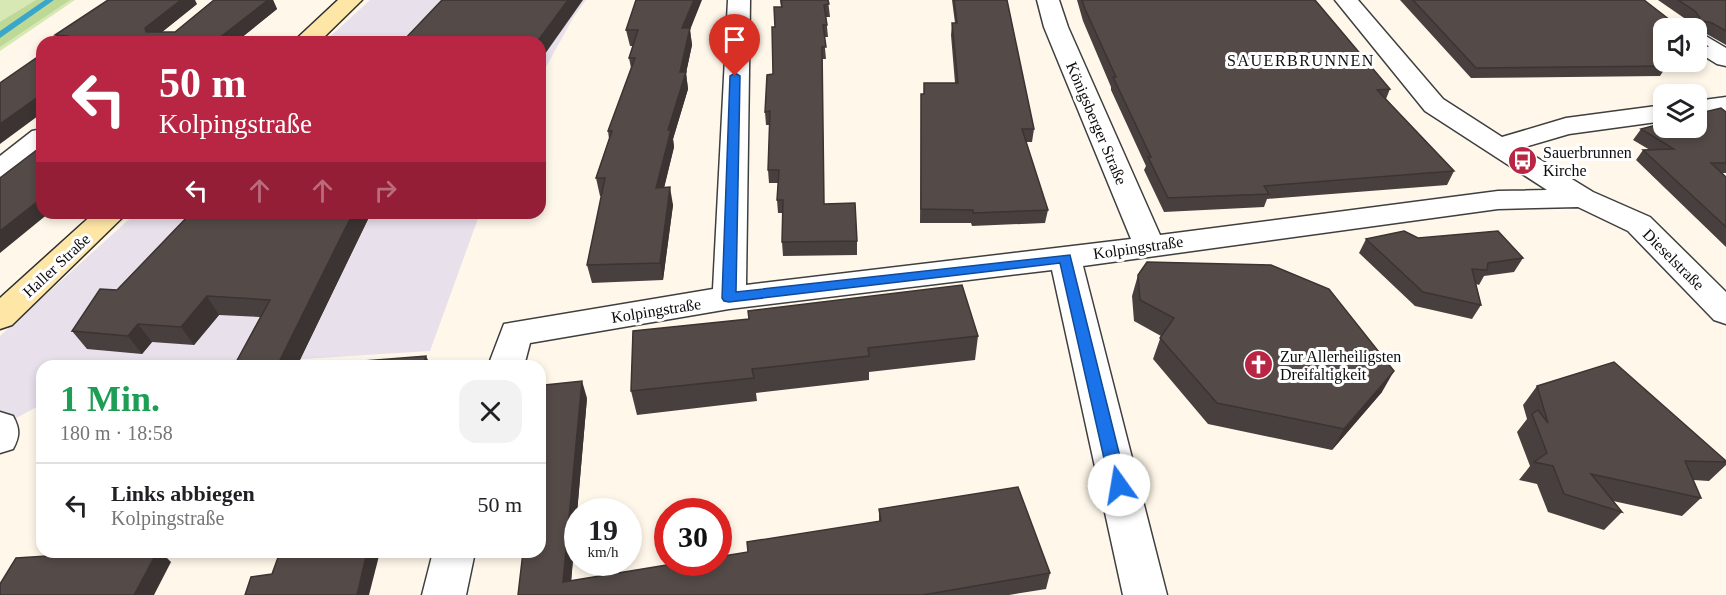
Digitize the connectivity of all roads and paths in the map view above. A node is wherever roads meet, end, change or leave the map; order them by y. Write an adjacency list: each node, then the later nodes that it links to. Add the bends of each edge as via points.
1 (351, 0): 5 (main road)
2 (739, 0): 18 (street)
3 (1048, 0): 16 (street, Königsberger Straße)
4 (1346, 0): 12 (street, Dieselstraße, via 1434,105)
5 (312, 36)
6 (1707, 47): 7 (street)
7 (1726, 59)
8 (1726, 105): 9 (street)
9 (1707, 108)
10 (1653, 114): 12 (street, via 1566,126)
11 (36, 143): 13 (street)
12 (1500, 146): 14 (street, Dieselstraße)
13 (0, 170)
14 (1583, 198): 16 (street, Kolpingstraße, via 1498,200); 19 (street, Dieselstraße, via 1639,224)
15 (105, 219): 20 (main road, Haller Straße)
16 (1149, 245): 17 (street, Kolpingstraße)
17 (1065, 258): 18 (street, Kolpingstraße); 26 (street)
18 (729, 298): 21 (street, Kolpingstraße, via 516,333)
19 (1726, 312)
20 (0, 316)
21 (508, 360)
22 (0, 427): 23 (street)
23 (0, 438)
24 (453, 558): 25 (street)
25 (444, 595)
26 (1145, 595)

